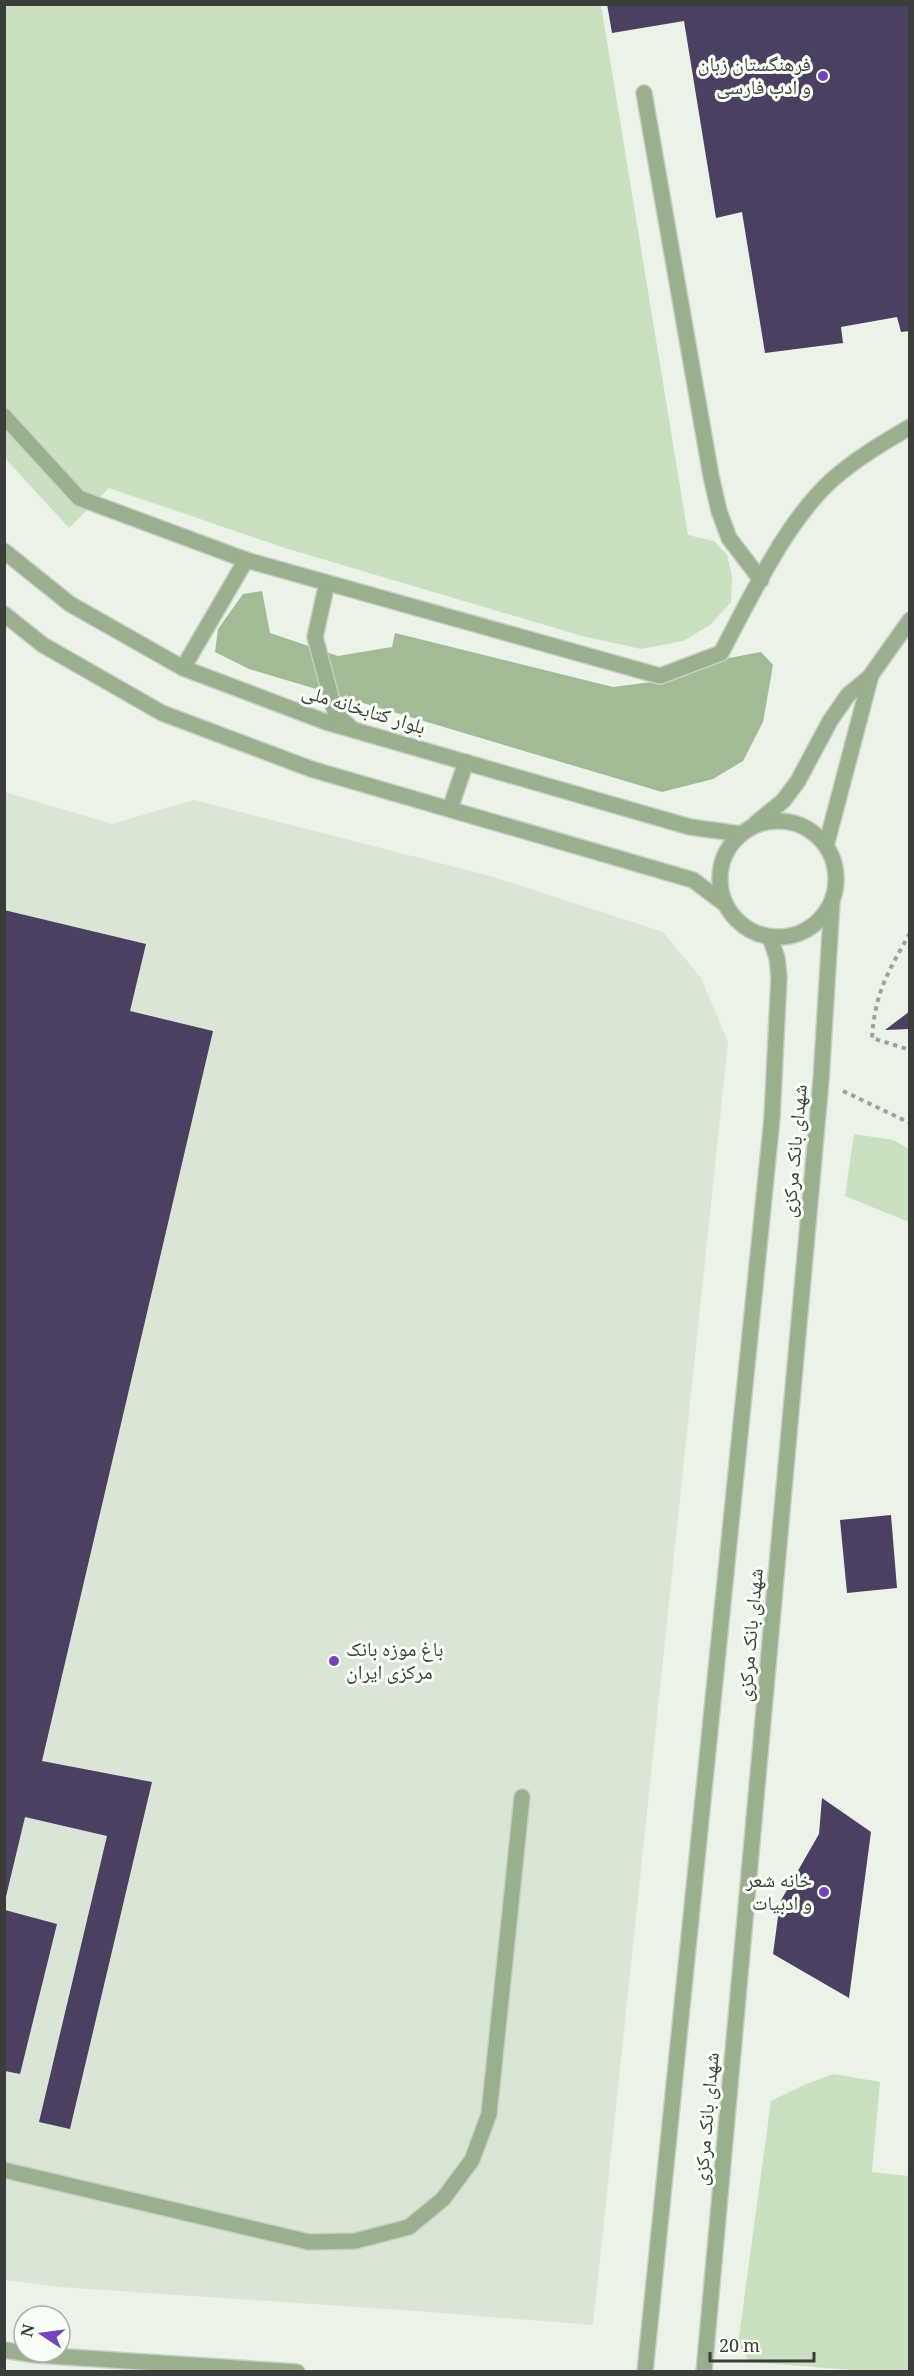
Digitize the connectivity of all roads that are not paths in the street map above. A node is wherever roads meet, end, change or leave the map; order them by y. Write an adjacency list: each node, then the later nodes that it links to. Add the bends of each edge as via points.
1 (644, 93): 6 (lane, via 719,511 729,538)
2 (4, 416): 5 (lane, via 79,498)
3 (909, 427): 6 (lane, via 860,457 831,481 802,513)
4 (4, 551): 10 (lane, بلوار کتابخانه ملی, via 70,604)
5 (246, 560): 7 (lane); 10 (lane)
6 (761, 580): 7 (lane, via 721,653 660,676)
7 (327, 583): 12 (lane, via 315,637 335,712)
8 (4, 614): 14 (lane, via 43,645 162,713 311,769)
9 (909, 620): 11 (lane)
10 (183, 668): 12 (lane, بلوار کتابخانه ملی)
11 (871, 675): 15 (lane, via 842,703 783,801); 16 (lane)
12 (353, 730): 13 (lane, بلوار کتابخانه ملی)
13 (466, 762): 14 (lane); 15 (lane, بلوار کتابخانه ملی, via 690,827)
14 (450, 809): 18 (lane, via 693,880)
15 (745, 831): 16 (lane, via 782,820 807,829); 18 (lane, via 729,848 721,866)
16 (826, 846): 17 (lane, via 834,864)
17 (832, 902): 19 (lane, via 807,930 789,937); 25 (lane, شهدای بانک مرکزی, via 821,1080)
18 (725, 904): 19 (lane, via 736,920 751,931)
19 (770, 937): 24 (lane, شهدای بانک مرکزی, via 779,977 772,1118)
20 (522, 1797): 21 (lane, via 489,2114 472,2160 443,2199 408,2227 355,2241 309,2242)
21 (4, 2170)
22 (4, 2350): 23 (lane)
23 (297, 2372)
24 (645, 2372)
25 (704, 2372)

